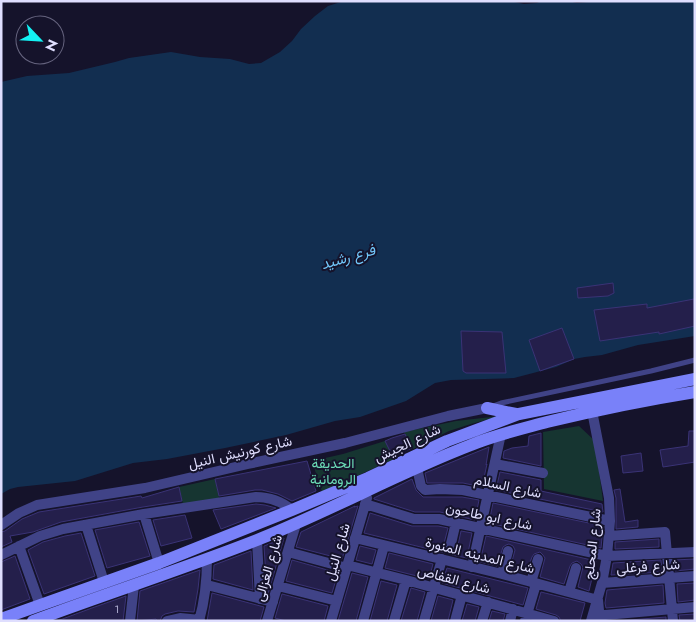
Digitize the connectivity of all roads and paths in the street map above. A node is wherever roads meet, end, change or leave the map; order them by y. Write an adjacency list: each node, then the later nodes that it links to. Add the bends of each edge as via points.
1 (695, 360): 4 (lane)
2 (695, 379): 6 (main road, شارع الجيش)
3 (695, 392): 5 (main road, شارع الجيش)
4 (487, 408): 6 (main road); 19 (street, شارع كورنيش النيل, via 145,488 37,505)
5 (592, 411): 7 (main road, شارع الجيش); 16 (street, شارع المحلج, via 610,498)
6 (519, 414): 14 (main road, شارع الجيش, via 447,441)
7 (502, 434): 8 (street); 9 (main road, شارع الجيش)
8 (495, 464): 10 (street); 12 (street)
9 (417, 468): 11 (main road, شارع الجيش); 12 (street, شارع السلام, via 423,489 452,489)
10 (543, 474)
11 (369, 490): 13 (street, شارع النيل); 18 (main road, شارع الجيش)
12 (488, 495): 16 (street, شارع السلام); 21 (street)
13 (365, 504): 17 (street, شارع ابو طاحون, via 414,518); 23 (street, شارع النيل)
14 (292, 510): 15 (street, via 279,502 256,497); 37 (main road, شارع الجيش)
15 (144, 514): 20 (street); 37 (street)
16 (610, 520): 22 (street, شارع المحلج)
17 (456, 522): 21 (street, شارع ابو طاحون); 27 (street)
18 (296, 524): 24 (main road, شارع الجيش); 29 (street, شارع الغزالى)
19 (1, 525)
20 (86, 525): 25 (street, via 40,536); 46 (street)
21 (480, 528): 33 (street, شارع ابو طاحون); 39 (street)
22 (609, 536): 31 (street, via 664,532); 33 (street, شارع المحلج)
23 (355, 538): 26 (street, شارع المدينه المنورة); 38 (street, شارع النيل)
24 (257, 540): 35 (main road, شارع الجيش); 55 (street)
25 (19, 546): 32 (street); 60 (street)
26 (384, 546): 36 (street, شارع المدينه المنورة); 41 (street)
27 (450, 548)
28 (508, 551): 42 (street)
29 (288, 552): 38 (street, شارع القفاص); 51 (street, شارع الغزالى)
30 (695, 552): 31 (street, شارع ابو طاحون)
31 (667, 553): 33 (street, شارع ابو طاحون); 44 (street)
32 (1, 555)
33 (607, 556): 48 (street, شارع المحلج)
34 (538, 558): 47 (street)
35 (207, 559): 49 (main road, شارع الجيش); 50 (street)
36 (442, 559): 39 (street, شارع المدينه المنورة); 52 (street)
37 (159, 563): 46 (main road, شارع الجيش)
38 (347, 566): 41 (street, شارع القفاص); 57 (street, شارع النيل)
39 (472, 567): 42 (street, شارع المدينه المنورة)
40 (576, 568): 53 (street)
41 (376, 572): 45 (street, شارع القفاص); 74 (street)
42 (502, 574): 47 (street, شارع المدينه المنورة)
43 (695, 576): 44 (street, شارع فرغلى)
44 (669, 578): 48 (street, شارع فرغلى); 63 (street)
45 (406, 580): 52 (street, شارع القفاص); 75 (street)
46 (104, 582): 60 (main road, شارع الجيش)
47 (534, 583): 53 (street, شارع المدينه المنورة); 65 (street)
48 (602, 583): 56 (street, شارع المحلج)
49 (134, 584): 64 (main road, شارع الجيش); 71 (street)
50 (206, 585): 55 (street); 68 (street)
51 (278, 586): 57 (street); 58 (street, شارع الغزالى)
52 (434, 587): 54 (street, شارع القفاص); 76 (street)
53 (569, 592): 56 (street, شارع المدينه المنورة)
54 (462, 595): 59 (street, شارع القفاص); 77 (street)
55 (260, 599): 58 (street)
56 (598, 600): 66 (street, شارع المحلج)
57 (337, 601): 73 (street, شارع النيل)
58 (273, 602): 69 (street, شارع الغزالى)
59 (488, 602): 62 (street, شارع القفاص); 78 (street)
60 (40, 605): 67 (main road, شارع الجيش)
61 (695, 607): 63 (street)
62 (513, 609): 65 (street, شارع القفاص); 79 (street)
63 (672, 609): 66 (street); 81 (street)
64 (55, 617): 70 (main road, شارع الجيش)
65 (526, 617): 80 (street, شارع القفاص)
66 (596, 618)
67 (1, 619)
68 (199, 620): 72 (street, via 180,618)
69 (271, 620)
70 (33, 621)
71 (130, 621)
72 (167, 621)
73 (331, 621)
74 (363, 621)
75 (394, 621)
76 (424, 621)
77 (455, 621)
78 (482, 621)
79 (510, 621)
80 (553, 621)
81 (673, 621)

